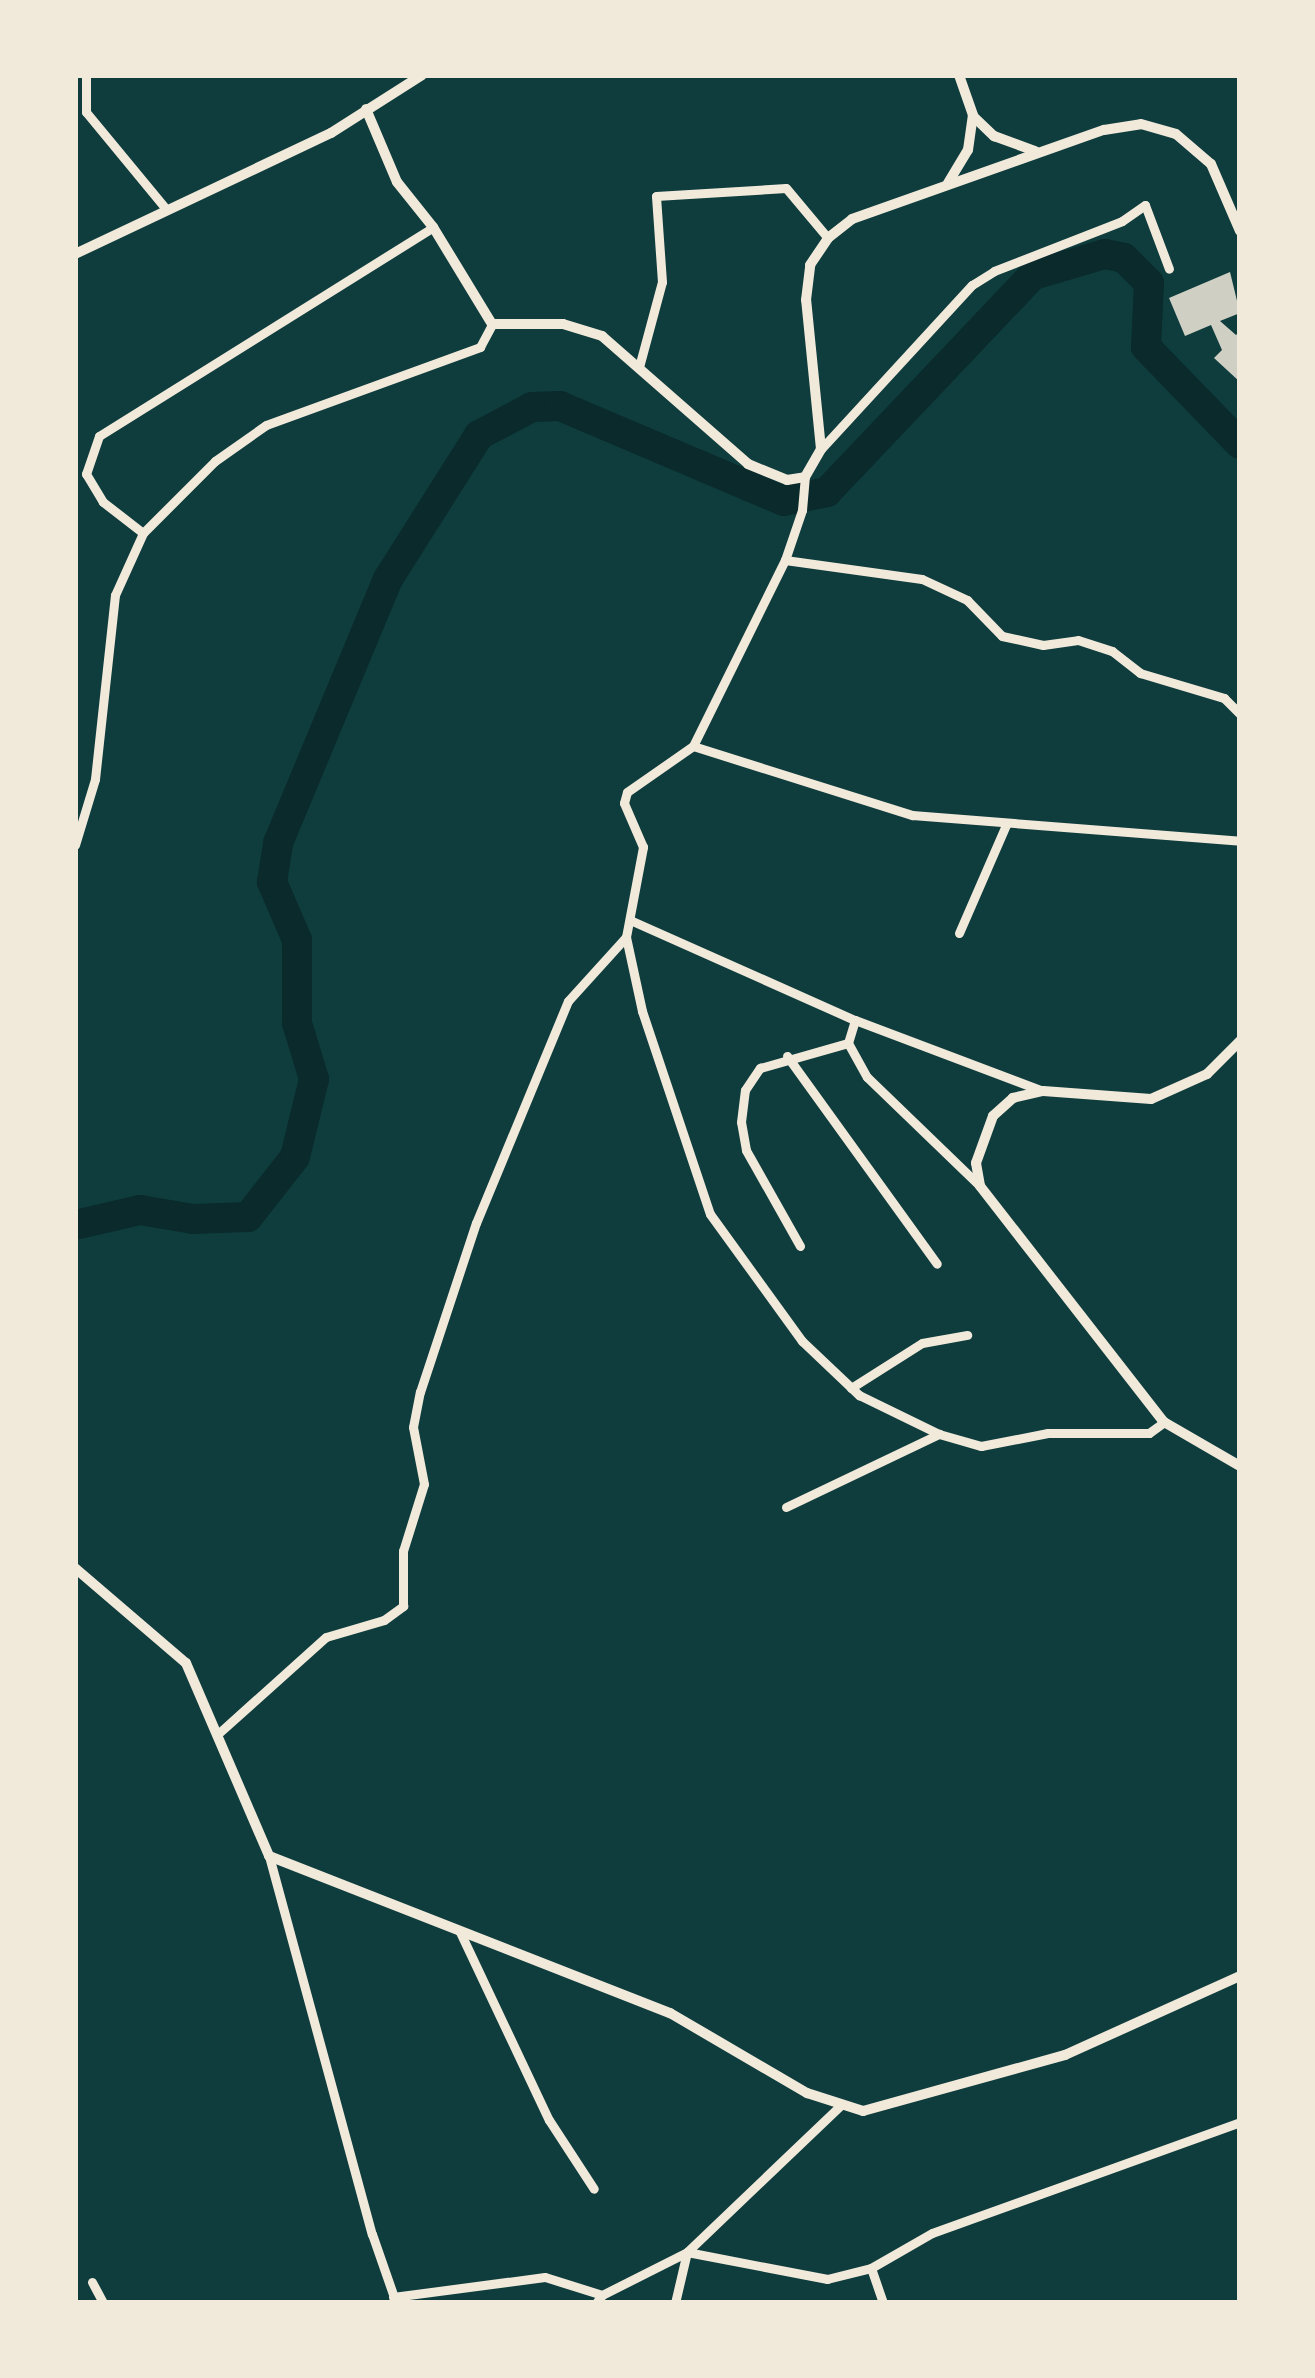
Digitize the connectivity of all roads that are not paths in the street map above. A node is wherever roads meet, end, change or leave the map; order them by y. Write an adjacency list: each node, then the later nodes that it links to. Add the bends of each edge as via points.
1 (86, 75): 5 (street)
2 (422, 75): 4 (street)
3 (959, 75): 6 (street)
4 (366, 109): 9 (street); 10 (street, via 397,182)
5 (80, 114): 9 (street)
6 (973, 115): 7 (street, via 994,136); 8 (street, via 968,150)
7 (1038, 152): 8 (street); 11 (street, via 1122,126 1159,127 1211,164)
8 (947, 184): 12 (street, via 852,220)
9 (166, 209): 13 (street)
10 (433, 227): 15 (street); 19 (street, via 99,436 86,474 103,502)
11 (1240, 231)
12 (828, 238): 16 (street, via 786,188 656,196 662,282); 17 (street, via 810,265 806,300)
13 (75, 254)
14 (1169, 269): 17 (street, via 1144,205 994,272 971,285)
15 (492, 324): 16 (street, via 582,328); 19 (street, via 480,347 266,425 214,461)
16 (639, 367): 18 (street, via 748,464)
17 (821, 449): 18 (street)
18 (804, 482): 20 (street)
19 (143, 533): 25 (street, via 115,595 95,779)
20 (784, 560): 21 (street, via 922,579 967,600 1003,636 1042,645 1078,640 1112,651 1140,673 1223,698); 22 (street)
21 (1240, 714)
22 (693, 746): 23 (street, via 912,815); 26 (street, via 627,792 643,848)
23 (1006, 825): 24 (street); 27 (street)
24 (1240, 841)
25 (75, 845)
26 (630, 920): 28 (street); 29 (street)
27 (959, 933)
28 (626, 937): 38 (street, via 642,1011 710,1214 802,1341); 44 (street, via 568,1001 463,1259 413,1427 424,1484 403,1551 403,1606 326,1637)
29 (855, 1020): 31 (street); 33 (street)
30 (1240, 1042): 33 (street, via 1207,1075 1163,1095 1125,1101)
31 (848, 1043): 32 (street); 34 (street, via 867,1077)
32 (787, 1056): 35 (street, via 760,1068 741,1122 754,1170); 36 (street)
33 (1043, 1091): 34 (street, via 1012,1098 993,1116 976,1163)
34 (980, 1186): 39 (street)
35 (800, 1246)
36 (937, 1264)
37 (967, 1335): 38 (street, via 922,1342)
38 (851, 1388): 40 (street)
39 (1164, 1422): 40 (street, via 1149,1433 1048,1433 981,1446); 41 (street)
40 (939, 1433): 42 (street)
41 (1240, 1466)
42 (786, 1507)
43 (75, 1568): 44 (street, via 186,1663)
44 (220, 1732): 45 (street)
45 (268, 1856): 46 (street); 55 (street)
46 (460, 1932): 48 (street, via 670,2013); 50 (street, via 549,2120)
47 (1240, 1976): 48 (street, via 1065,2055 863,2110)
48 (842, 2104): 51 (street)
49 (1240, 2122): 52 (street, via 932,2233)
50 (594, 2189)
51 (687, 2252): 52 (street, via 827,2278); 54 (street); 57 (street)
52 (872, 2269): 58 (street)
53 (92, 2282): 56 (street)
54 (599, 2299): 55 (street, via 545,2277)
55 (395, 2300)
56 (103, 2303)
57 (675, 2303)
58 (883, 2303)

